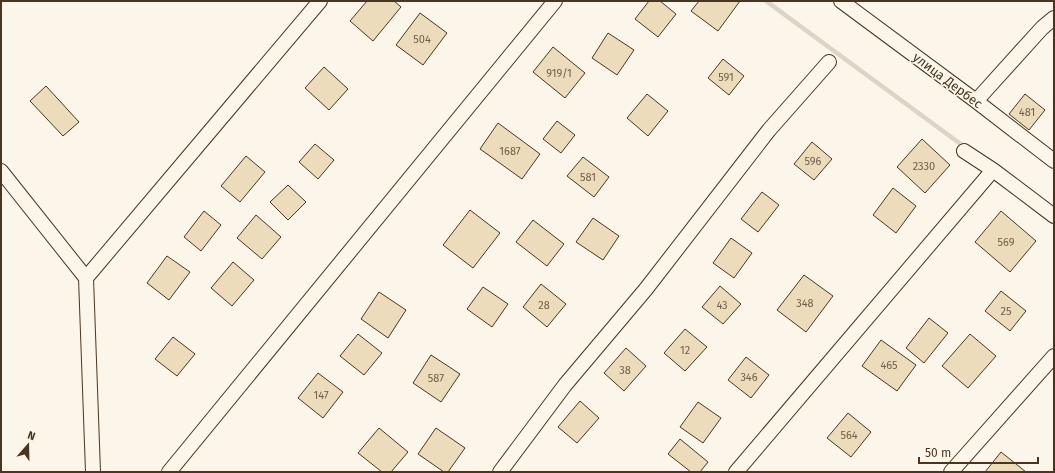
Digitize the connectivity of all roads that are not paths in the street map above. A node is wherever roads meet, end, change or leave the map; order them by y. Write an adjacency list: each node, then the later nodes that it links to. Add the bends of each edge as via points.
1 (320, 1): 12 (street)
2 (556, 1): 15 (street)
3 (841, 1): 6 (street, улица Дербес)
4 (1054, 18): 6 (street)
5 (829, 62): 16 (street, via 769,130 646,289 565,385)
6 (976, 101): 8 (street, улица Дербес)
7 (964, 151): 9 (street)
8 (1054, 161)
9 (993, 170): 11 (street); 17 (street)
10 (1, 171): 12 (street)
11 (1054, 216)
12 (86, 278): 14 (street)
13 (1054, 356): 18 (street)
14 (93, 472)
15 (169, 472)
16 (500, 472)
17 (736, 472)
18 (951, 472)

